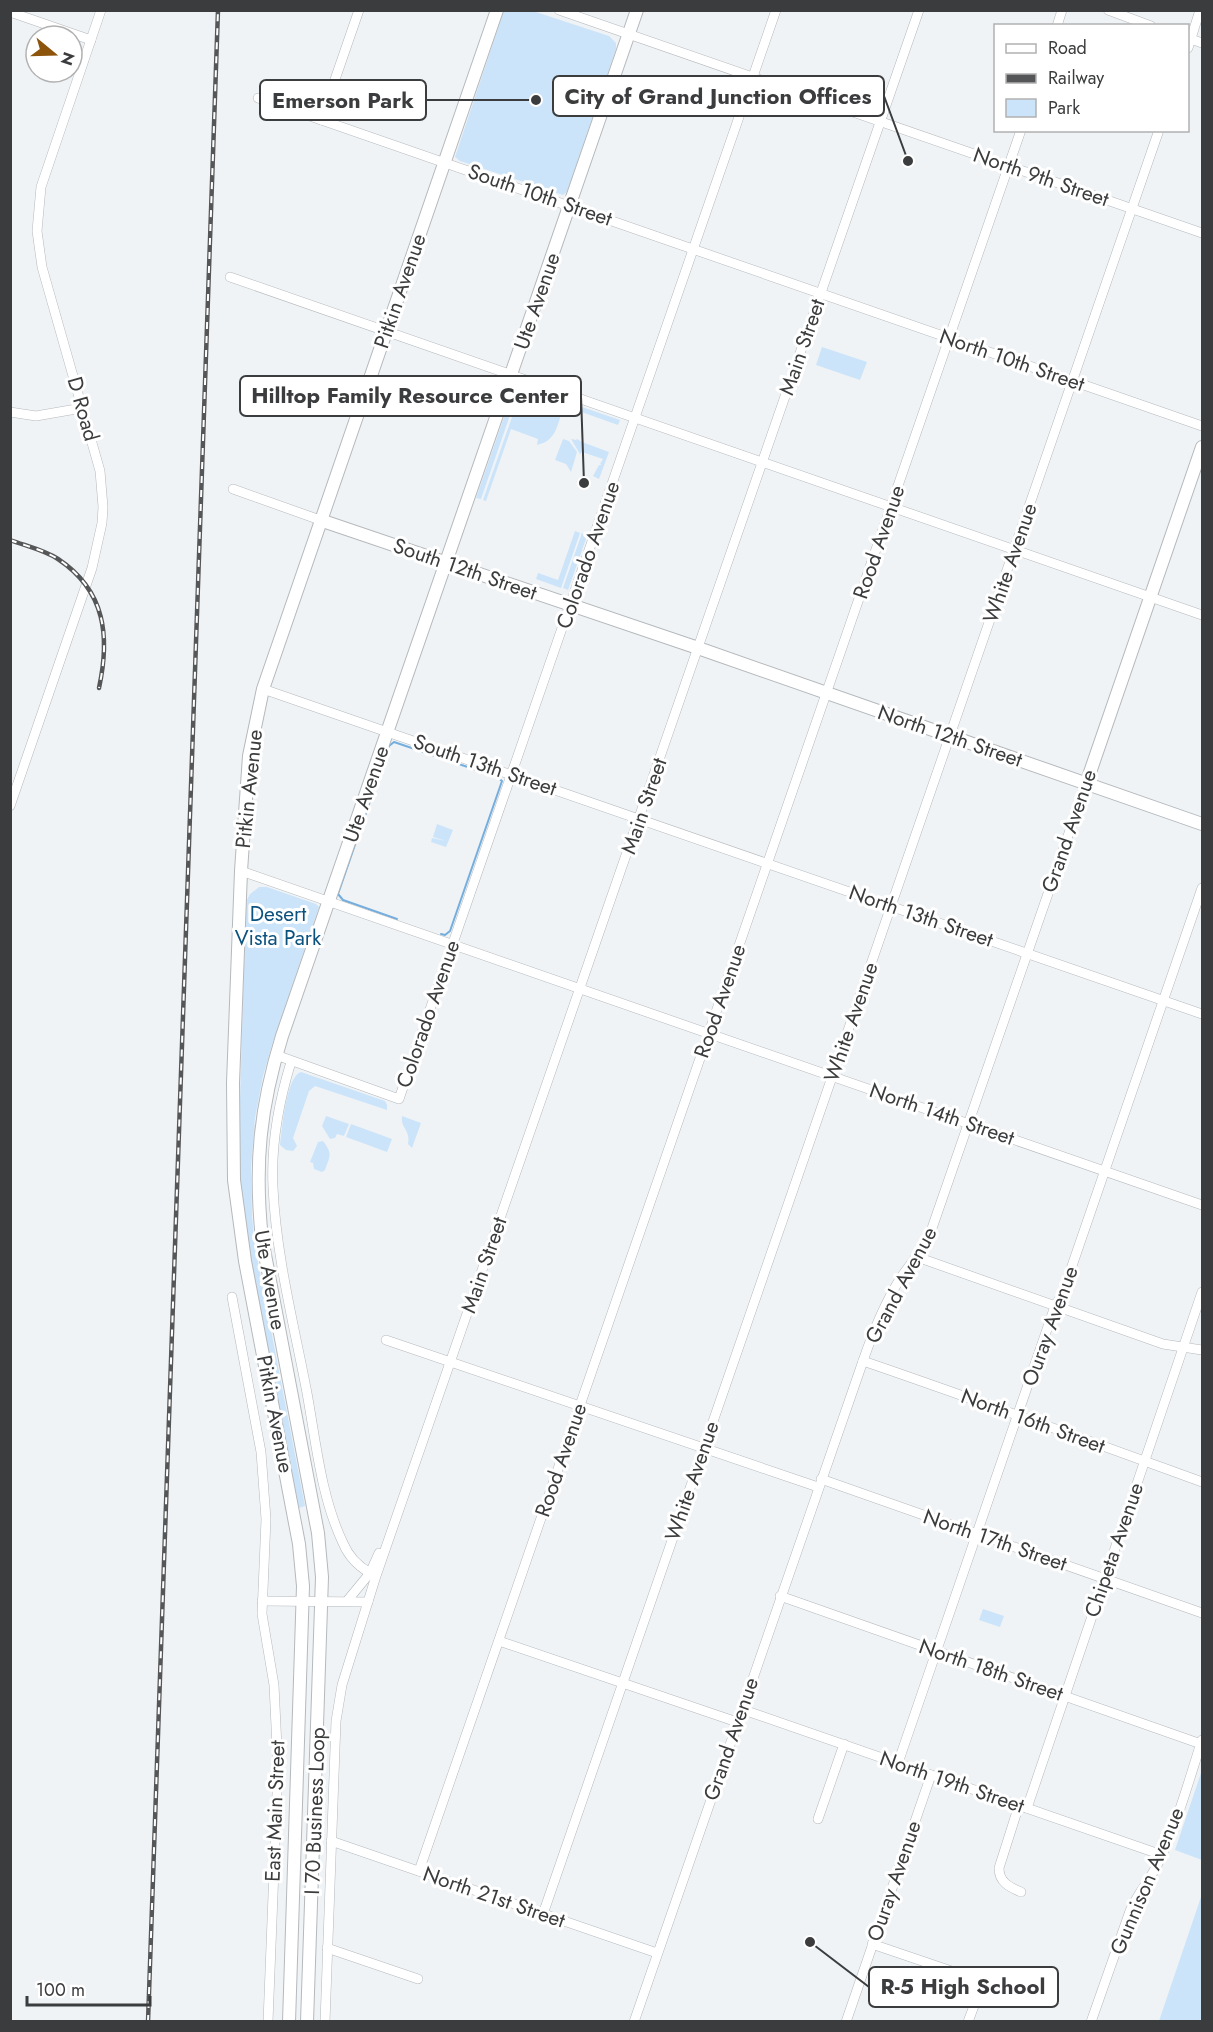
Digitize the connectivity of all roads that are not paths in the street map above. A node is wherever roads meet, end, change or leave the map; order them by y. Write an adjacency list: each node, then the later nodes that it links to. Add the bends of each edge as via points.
1 (101, 10): 14 (street, D Road)
2 (359, 10): 17 (street)
3 (496, 10): 21 (main road, Pitkin Avenue)
4 (559, 10): 12 (street, North 9th Street)
5 (637, 10): 12 (main road, Ute Avenue)
6 (777, 10): 15 (street, Colorado Avenue)
7 (919, 10): 18 (street, Main Street)
8 (1108, 10): 11 (street)
9 (1200, 10): 13 (street)
10 (10, 12): 14 (street)
11 (1146, 24)
12 (628, 35): 15 (street, North 9th Street); 23 (main road, Ute Avenue)
13 (1189, 39)
14 (92, 40): 33 (street, D Road, via 46,171 37,216 42,267)
15 (753, 78): 18 (street, North 9th Street); 26 (street, Colorado Avenue)
16 (258, 98): 17 (street, South 10th Street)
17 (321, 120): 21 (street, South 10th Street)
18 (880, 122): 22 (street, North 9th Street); 28 (street, Main Street)
19 (1020, 132): 22 (street, Rood Avenue)
20 (1158, 132): 24 (street, White Avenue)
21 (444, 162): 23 (street, South 10th Street); 29 (main road, Pitkin Avenue)
22 (1009, 166): 24 (street, North 9th Street); 30 (street, Rood Avenue)
23 (570, 206): 26 (street, South 10th Street); 31 (main road, Ute Avenue)
24 (1132, 208): 25 (street, North 9th Street); 32 (street, White Avenue)
25 (1203, 233)
26 (694, 249): 28 (street, South 10th Street); 35 (street, Colorado Avenue)
27 (230, 277): 29 (street)
28 (821, 293): 30 (street, North 10th Street); 38 (street, Main Street)
29 (386, 332): 31 (street); 41 (main road, Pitkin Avenue)
30 (949, 338): 32 (street, North 10th Street); 40 (street, Rood Avenue)
31 (512, 375): 35 (street); 43 (main road, Ute Avenue)
32 (1072, 381): 36 (street, North 10th Street); 42 (street, White Avenue)
33 (82, 408): 34 (street, via 36,416); 54 (street, D Road, via 101,480 100,538)
34 (10, 412)
35 (636, 418): 38 (street); 45 (street, Colorado Avenue)
36 (1203, 426)
37 (1203, 447): 44 (main road, Grand Avenue)
38 (762, 463): 40 (street); 47 (street, Main Street)
39 (233, 489): 41 (street, South 12th Street)
40 (891, 507): 42 (street); 49 (street, Rood Avenue)
41 (320, 520): 43 (main road, South 12th Street); 48 (main road, Pitkin Avenue)
42 (1014, 550): 44 (street); 51 (street, White Avenue)
43 (446, 561): 45 (main road, South 12th Street); 50 (main road, Ute Avenue)
44 (1151, 597): 46 (street); 53 (main road, Grand Avenue)
45 (571, 605): 47 (main road, South 12th Street); 52 (street, Colorado Avenue)
46 (1203, 615)
47 (698, 648): 49 (main road, North 12th Street); 55 (street, Main Street)
48 (263, 689): 50 (street, South 13th Street); 58 (main road, Pitkin Avenue, via 249,756)
49 (827, 693): 51 (main road, North 12th Street); 57 (street, Rood Avenue)
50 (387, 731): 52 (street, South 13th Street); 60 (main road, Ute Avenue)
51 (950, 735): 53 (main road, North 12th Street); 61 (street, White Avenue)
52 (512, 774): 55 (street, South 13th Street); 62 (street, Colorado Avenue)
53 (1086, 784): 56 (main road, North 12th Street); 63 (street, Grand Avenue)
54 (10, 806)
55 (640, 818): 57 (street, North 13th Street); 64 (street, Main Street)
56 (1203, 824)
57 (768, 863): 61 (street, North 13th Street); 67 (street, Rood Avenue)
58 (241, 871): 60 (street, North 14th Street); 94 (main road, Pitkin Avenue, via 233,1083 234,1180 245,1260 299,1544)
59 (1203, 888): 65 (street, Ouray Avenue)
60 (329, 901): 62 (street, North 14th Street); 68 (main road, Ute Avenue)
61 (891, 906): 63 (street, North 13th Street); 70 (street, White Avenue)
62 (453, 945): 64 (street, North 14th Street); 69 (street, Colorado Avenue, via 399,1099)
63 (1027, 953): 65 (street, North 13th Street); 71 (street, Grand Avenue)
64 (580, 989): 67 (street, North 14th Street); 82 (street, Main Street)
65 (1164, 1000): 66 (street, North 13th Street); 72 (street, Ouray Avenue)
66 (1203, 1014)
67 (709, 1033): 70 (street, North 14th Street); 83 (street, Rood Avenue)
68 (276, 1055): 69 (street); 95 (main road, Ute Avenue, via 260,1128 258,1209 318,1533)
69 (291, 1062): 91 (street, via 274,1155 280,1252 328,1501 344,1545 354,1560)
70 (832, 1076): 71 (street, North 14th Street); 85 (street, White Avenue)
71 (968, 1123): 72 (street, North 14th Street); 74 (street, Grand Avenue, via 930,1234)
72 (1105, 1171): 73 (street, North 14th Street); 77 (street, Ouray Avenue)
73 (1203, 1205)
74 (918, 1257): 77 (street); 81 (street, Grand Avenue, via 902,1276)
75 (1203, 1292): 79 (street, Chipeta Avenue)
76 (232, 1298): 97 (street, East Main Street, via 261,1452 266,1519)
77 (1055, 1306): 79 (street, via 1163,1344); 84 (street, Ouray Avenue)
78 (386, 1340): 82 (street, North 17th Street)
79 (1184, 1346): 80 (street); 86 (street, Chipeta Avenue)
80 (1203, 1350)
81 (863, 1360): 84 (street, North 16th Street); 88 (street, Grand Avenue)
82 (451, 1362): 83 (street, North 17th Street); 89 (street, Main Street)
83 (580, 1406): 85 (street, North 17th Street); 100 (street, Rood Avenue)
84 (1018, 1415): 86 (street, North 16th Street); 90 (street, Ouray Avenue)
85 (704, 1448): 88 (street, North 17th Street); 102 (street, White Avenue)
86 (1145, 1461): 87 (street, North 16th Street); 92 (street, Chipeta Avenue)
87 (1203, 1482)
88 (819, 1483): 90 (street, North 17th Street); 93 (street, Grand Avenue)
89 (402, 1501): 91 (street); 98 (street, Main Street)
90 (977, 1533): 92 (street, North 17th Street); 101 (street, Ouray Avenue)
91 (370, 1572): 96 (street)
92 (1104, 1578): 99 (street, North 17th Street); 103 (street, Chipeta Avenue)
93 (780, 1596): 101 (street, North 18th Street); 104 (street, Grand Avenue)
94 (303, 1600): 95 (street); 97 (street); 122 (main road, I 70 Business Loop)
95 (322, 1600): 96 (street); 123 (main road, I 70 Business Loop)
96 (347, 1600): 98 (street)
97 (262, 1601): 121 (street, East Main Street, via 274,1685 278,1754)
98 (368, 1602): 112 (street, via 338,1704)
99 (1203, 1613)
100 (499, 1641): 102 (street); 114 (street, Rood Avenue)
101 (936, 1651): 103 (street, North 18th Street); 108 (street, Ouray Avenue)
102 (622, 1683): 105 (street); 116 (street, White Avenue)
103 (1065, 1696): 106 (street, North 18th Street); 110 (street, Chipeta Avenue)
104 (741, 1709): 105 (street, Grand Avenue); 107 (street, North 19th Street)
105 (737, 1722): 119 (street, Grand Avenue)
106 (1202, 1742): 113 (street, Gunnison Avenue)
107 (844, 1744): 108 (street, North 19th Street); 111 (street)
108 (898, 1763): 109 (street, North 19th Street)
109 (931, 1775): 110 (street, North 19th Street); 117 (street, Ouray Avenue)
110 (1023, 1807): 113 (street, North 19th Street); 115 (street, Chipeta Avenue, via 999,1868 1002,1880)
111 (818, 1819)
112 (331, 1841): 114 (street, North 21st Street); 118 (street)
113 (1162, 1855): 128 (street, Gunnison Avenue, via 1136,1897)
114 (419, 1871): 116 (street, North 21st Street)
115 (1021, 1892)
116 (543, 1914): 119 (street, North 21st Street)
117 (872, 1944): 126 (street, Ouray Avenue); 127 (street, via 967,1975 976,1983 978,1994)
118 (327, 1948): 120 (street); 124 (street)
119 (657, 1953): 125 (street, Grand Avenue)
120 (418, 1979)
121 (268, 2022)
122 (289, 2022)
123 (307, 2022)
124 (325, 2022)
125 (634, 2022)
126 (846, 2022)
127 (968, 2022)
128 (1092, 2022)

